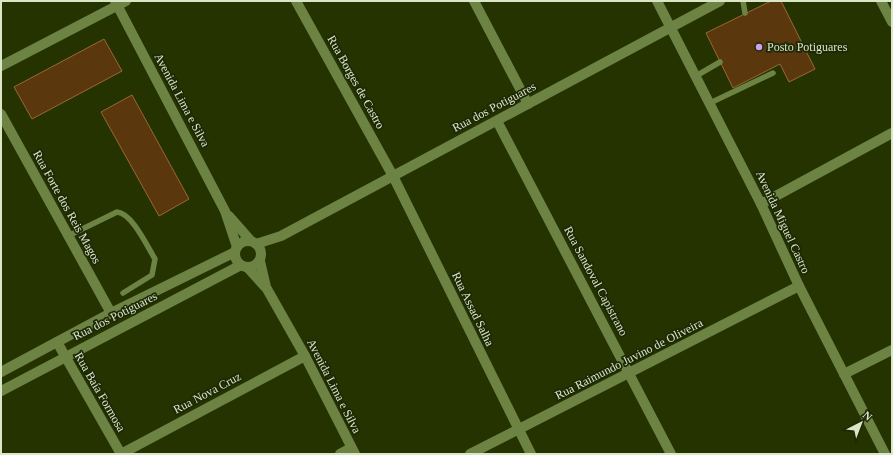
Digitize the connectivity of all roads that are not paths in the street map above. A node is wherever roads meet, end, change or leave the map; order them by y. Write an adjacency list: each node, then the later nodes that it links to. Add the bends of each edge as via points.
1 (296, 1): 20 (street, Rua Borges de Castro)
2 (474, 1): 16 (street)
3 (658, 1): 10 (street, Avenida Miguel Castro)
4 (720, 1): 10 (street, Rua dos Potiguares)
5 (743, 1): 8 (lane)
6 (881, 1): 9 (street)
7 (119, 2): 12 (street); 22 (street, Avenida Lima e Silva)
8 (746, 14)
9 (892, 22)
10 (671, 26): 14 (street, Avenida Miguel Castro); 16 (street, Rua dos Potiguares)
11 (720, 62): 14 (lane)
12 (1, 66)
13 (773, 73): 15 (lane)
14 (696, 76): 15 (street, Avenida Miguel Castro)
15 (710, 103): 21 (street, Avenida Miguel Castro)
16 (528, 104): 18 (street, Rua dos Potiguares)
17 (1, 114): 23 (street, Rua Forte dos Reis Magos)
18 (497, 121): 20 (street, Rua dos Potiguares); 38 (street, Rua Sandoval Capistrano)
19 (892, 133): 21 (street)
20 (393, 176): 24 (street, Rua dos Potiguares); 41 (street, Rua Assad Salha)
21 (760, 204): 29 (street, Avenida Miguel Castro)
22 (225, 211): 25 (street, Avenida Lima e Silva); 26 (street, Avenida Lima e Silva)
23 (68, 236): 31 (lane, via 117,212 124,212 155,259 155,266 152,275); 32 (street, Rua Forte dos Reis Magos)
24 (281, 236): 25 (street, Rua dos Potiguares); 27 (street, Rua dos Potiguares)
25 (254, 242): 26 (street, via 243,242); 27 (street)
26 (236, 249): 28 (street, via 236,260); 32 (street, Rua dos Potiguares)
27 (261, 258): 28 (street, via 254,266); 30 (street, Avenida Lima e Silva)
28 (244, 266): 30 (street, Avenida Lima e Silva); 36 (street, Rua dos Potiguares)
29 (799, 286): 38 (street, Rua Raimundo Juvino de Oliveira); 39 (street, Avenida Miguel Castro)
30 (267, 289): 35 (street, Avenida Lima e Silva)
31 (122, 293)
32 (111, 313): 33 (street, Rua dos Potiguares)
33 (57, 342): 36 (street, Rua Baía Formosa); 37 (street, Rua dos Potiguares)
34 (892, 350): 39 (street)
35 (305, 356): 42 (street, Avenida Lima e Silva); 43 (street, Rua Nova Cruz)
36 (66, 357): 40 (street, Rua dos Potiguares); 43 (street, Rua Baía Formosa)
37 (1, 372)
38 (629, 372): 41 (street, Rua Raimundo Juvino de Oliveira); 47 (street, Rua Sandoval Capistrano)
39 (844, 374): 48 (street, Avenida Miguel Castro)
40 (1, 391)
41 (519, 430): 45 (street, Rua Raimundo Juvino de Oliveira); 46 (street, Rua Assad Salha)
42 (353, 451): 44 (street)
43 (121, 454)
44 (340, 454)
45 (470, 454)
46 (531, 454)
47 (671, 454)
48 (885, 454)

